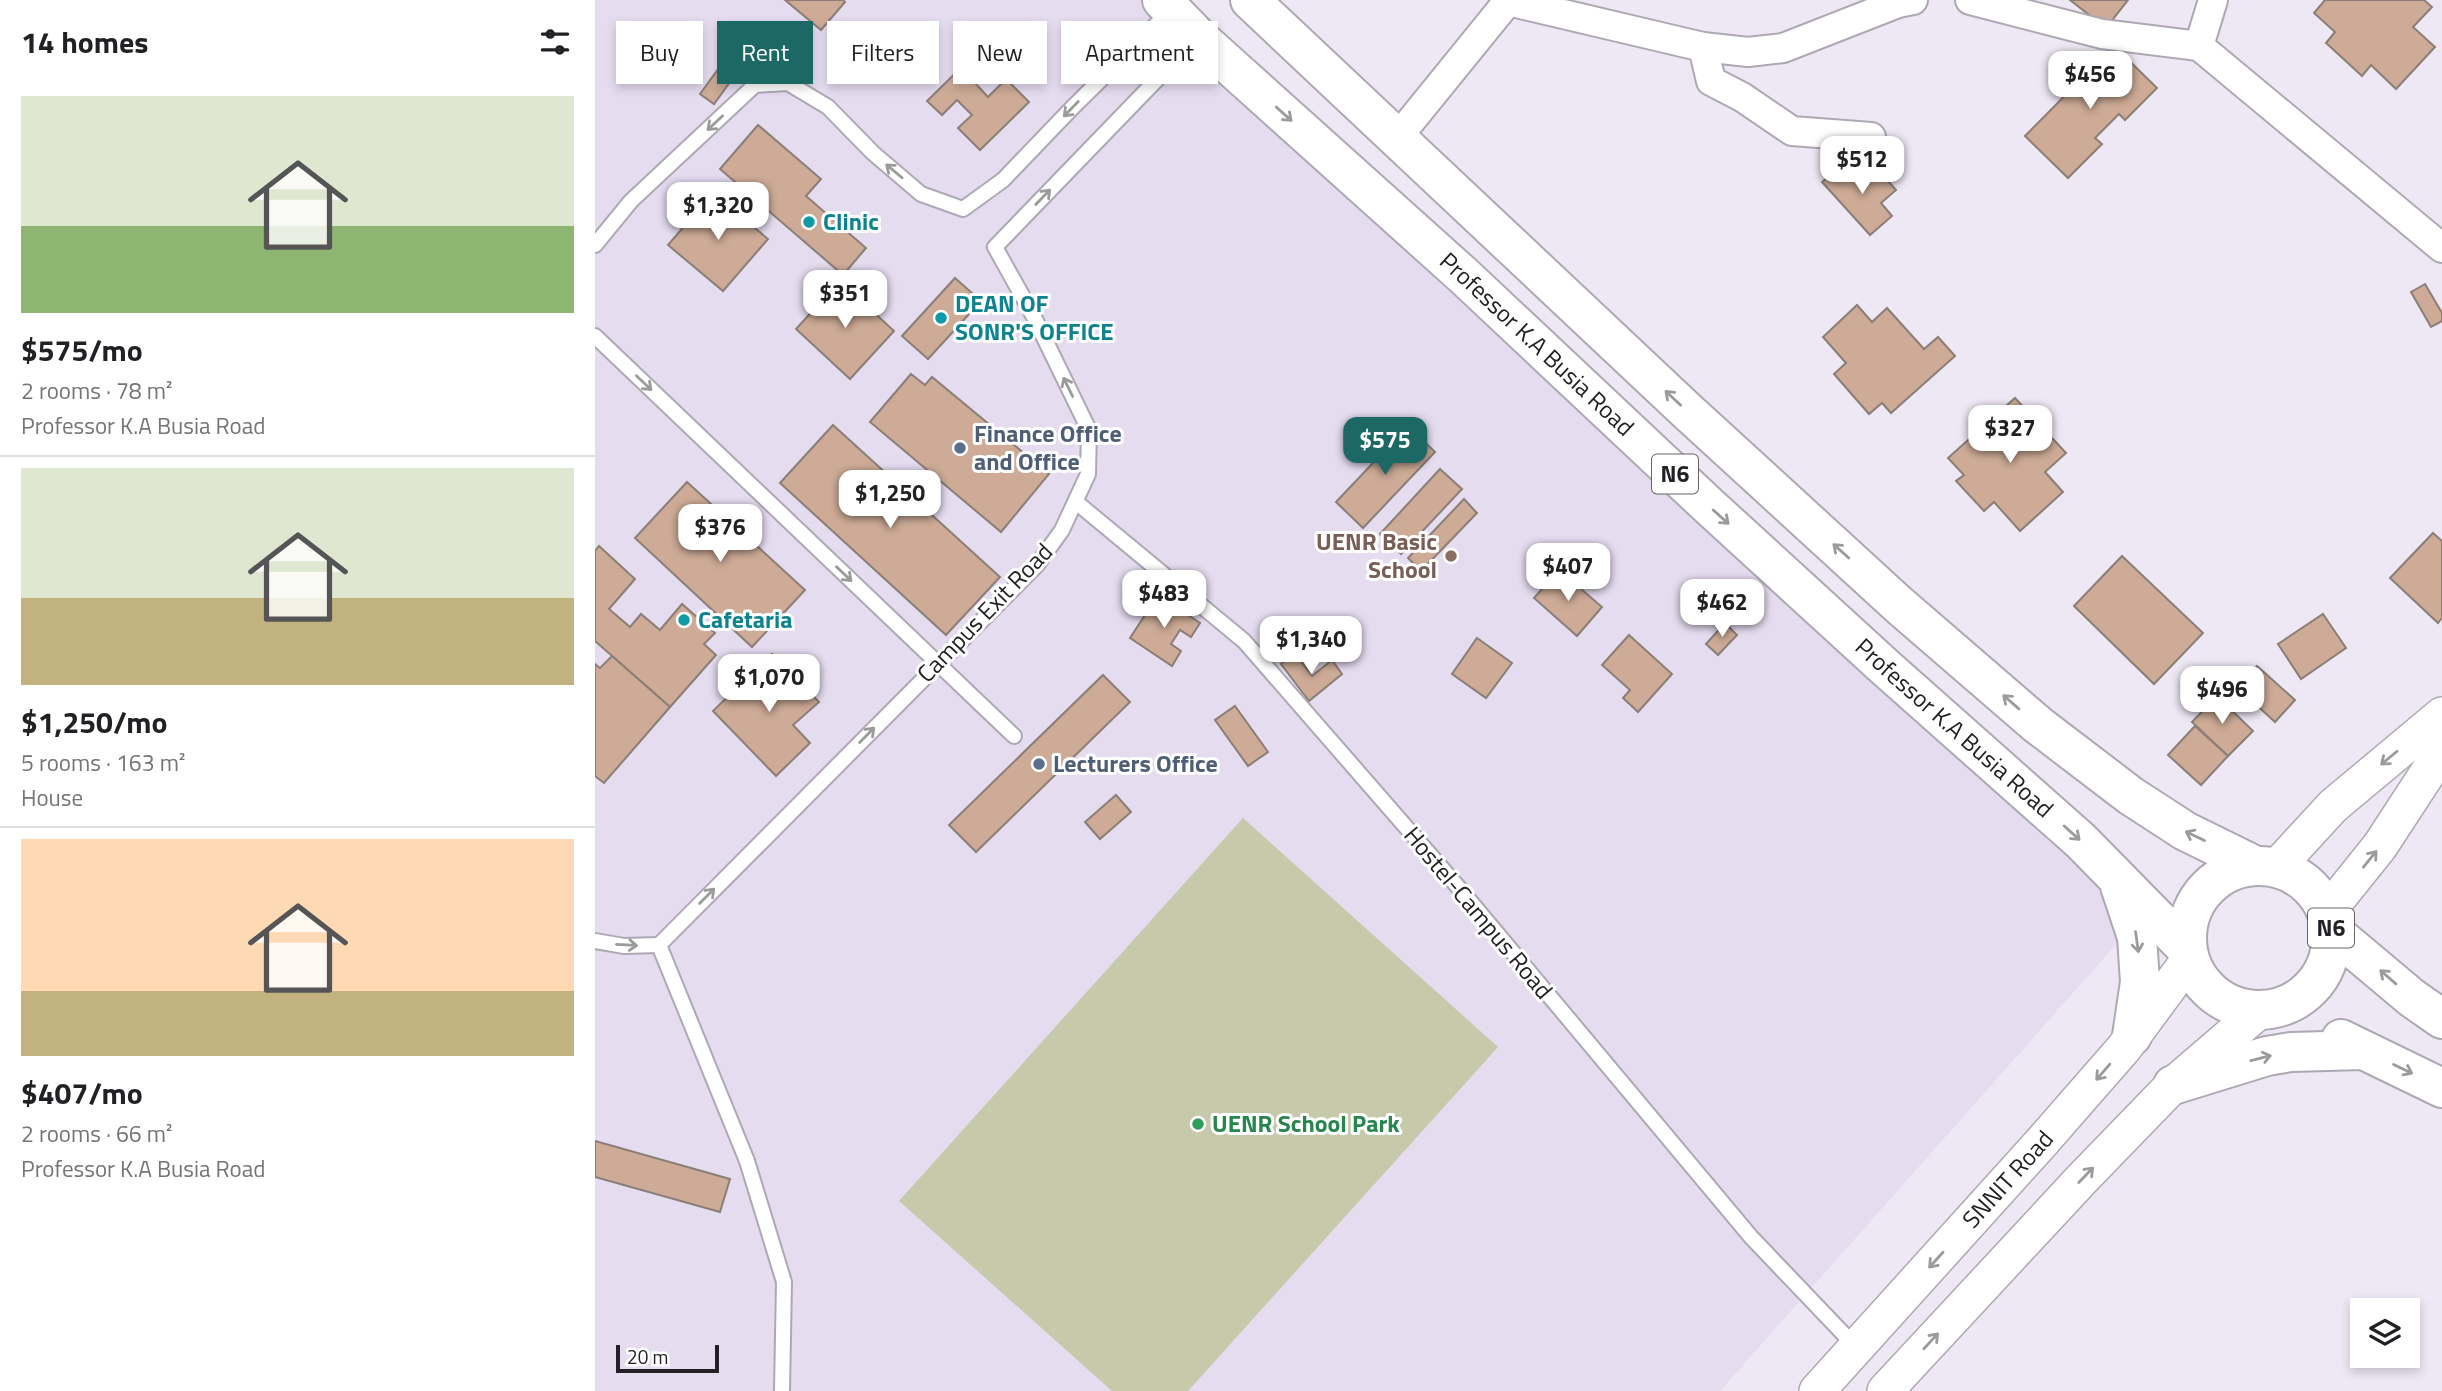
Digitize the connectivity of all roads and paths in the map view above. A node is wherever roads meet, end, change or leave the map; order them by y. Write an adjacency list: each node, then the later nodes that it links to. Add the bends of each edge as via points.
1 (1249, 0): 13 (main road, N6)
2 (1913, 0): 9 (street, via 1783,48 1748,52)
3 (1970, 0): 8 (street, via 2102,34)
4 (2213, 0): 8 (street)
5 (1508, 1): 9 (street); 13 (street)
6 (1167, 5): 7 (main road, Professor K.A Busia Road / N6); 15 (lane, one-way to 15, via 1003,180 963,209 921,194 828,107 788,83 755,85 631,201)
7 (1182, 21)
8 (2199, 46): 16 (street)
9 (1703, 47): 12 (street, via 1711,81 1792,131)
10 (1218, 55): 17 (main road, Professor K.A Busia Road / N6, one-way to 17)
11 (1153, 84): 21 (lane, Campus Exit Road, one-way to 11, via 1088,474 1089,430 995,247)
12 (1871, 137)
13 (1397, 138): 14 (main road, N6)
14 (1497, 233): 17 (main road); 18 (main road, N6)
15 (595, 245)
16 (2442, 248)
17 (1464, 276): 19 (main road, Professor K.A Busia Road / N6)
18 (1548, 281): 19 (main road); 26 (main road, N6, one-way to 18, via 2185,831 2038,725 1899,605)
19 (1513, 321): 27 (main road, Professor K.A Busia Road / N6, one-way to 27)
20 (595, 336): 22 (lane, one-way to 22)
21 (1076, 502): 22 (lane, Campus Exit Road, via 1037,565); 38 (lane, Hostel-Campus Road, via 1244,641 1459,888 1751,1237)
22 (937, 664): 24 (lane); 30 (lane, Campus Exit Road, one-way to 22)
23 (2442, 715): 26 (street, one-way to 26)
24 (1014, 736)
25 (2442, 751): 28 (street, one-way to 25)
26 (2266, 867): 28 (main road, N6, via 2298,876 2315,892); 31 (main road, via 2237,869 2203,892 2187,929)
27 (2117, 877): 31 (main road, Professor K.A Busia Road / N6); 34 (main road, one-way to 34, via 2137,937 2140,982)
28 (2329, 921): 32 (main road, N6, via 2329,956 2318,980 2299,998); 33 (main road, N6, one-way to 28, via 2412,998)
29 (595, 941): 30 (lane, one-way to 30)
30 (659, 945): 39 (lane, via 747,1161 784,1282)
31 (2188, 954): 32 (main road, N6, via 2199,981 2216,997 2237,1007); 34 (street, SNNIT Road)
32 (2267, 1010): 35 (main road, N6); 36 (street)
33 (2442, 1019)
34 (2132, 1036): 38 (street, SNNIT Road, one-way to 38)
35 (2364, 1050): 36 (main road, one-way to 35, via 2267,1056); 37 (main road, N6, one-way to 37)
36 (2173, 1085): 41 (street, one-way to 36)
37 (2442, 1088)
38 (1857, 1348): 40 (street, SNNIT Road)
39 (782, 1391)
40 (1817, 1391)
41 (1885, 1391)

